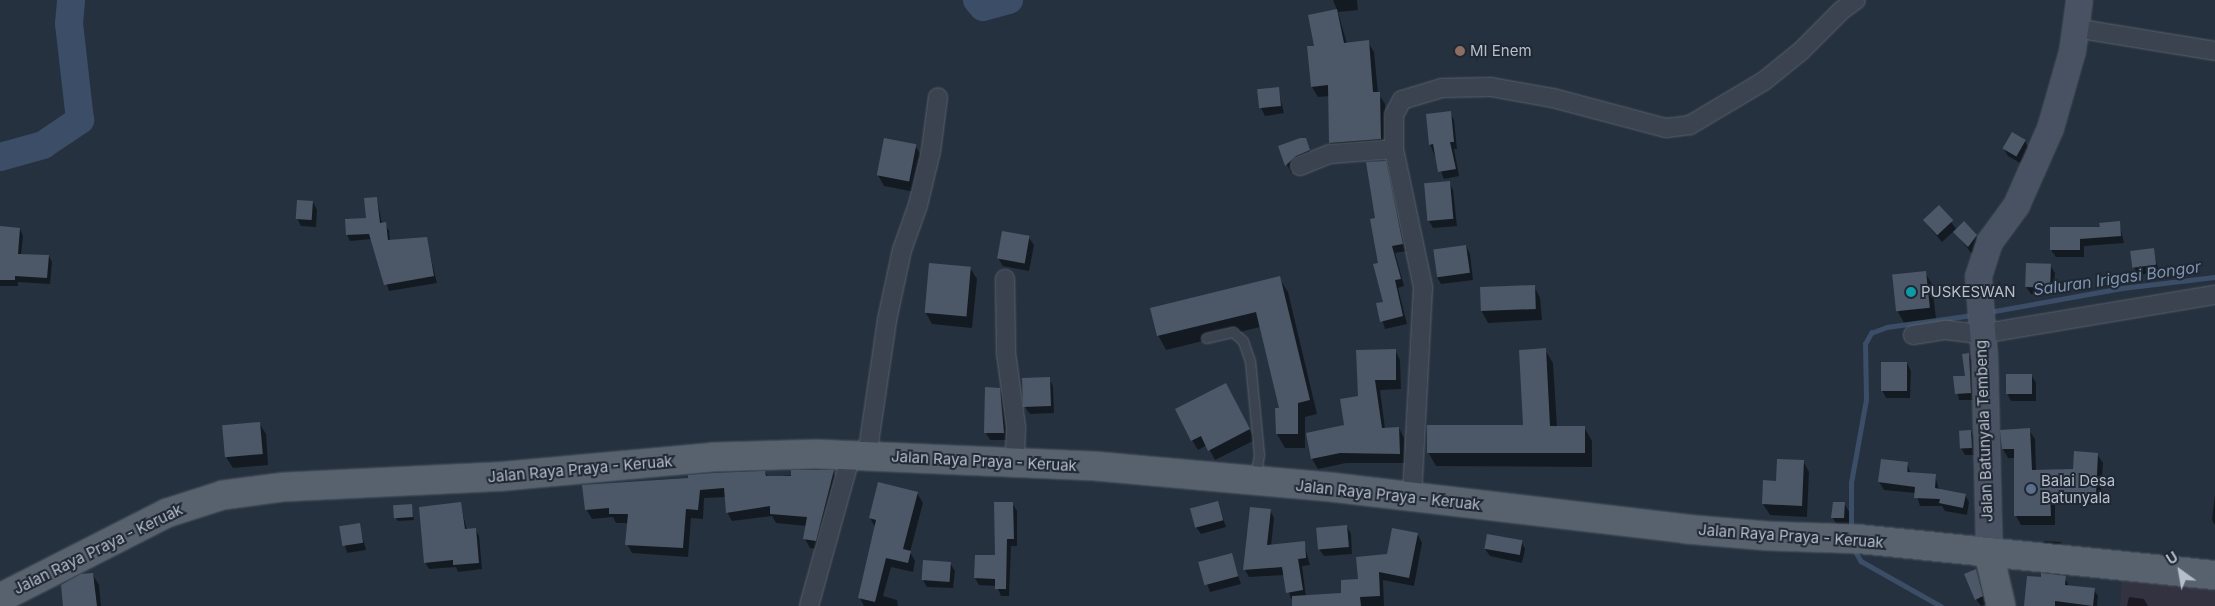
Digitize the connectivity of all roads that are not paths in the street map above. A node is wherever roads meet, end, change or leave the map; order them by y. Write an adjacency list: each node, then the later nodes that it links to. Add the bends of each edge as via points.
1 (1856, 0): 6 (street, via 1764,81 1690,125 1666,128 1553,98 1491,87 1442,88 1402,100 1394,115)
2 (2079, 0): 3 (street, Jalan Batunyala Tembeng)
3 (2075, 28): 4 (street); 10 (street, Jalan Batunyala Tembeng, via 2061,97 2050,128 2016,204 1982,259 1978,276)
4 (2215, 51)
5 (938, 97): 13 (street, via 932,151 900,259)
6 (1394, 149): 7 (street, via 1330,154); 16 (street, via 1423,287)
7 (1300, 166)
8 (1005, 279): 14 (street, via 1006,354 1016,427)
9 (2215, 295): 10 (street)
10 (1980, 322): 11 (street); 17 (street, Jalan Batunyala Tembeng)
11 (1913, 335)
12 (1206, 338): 15 (lane, via 1237,332 1244,340 1250,361 1260,455)
13 (859, 456): 14 (main road, Jalan Raya Praya - Keruak); 19 (main road, Jalan Raya Praya - Keruak, via 713,457 506,476 284,487 223,495 167,513); 20 (street)
14 (1015, 461): 15 (main road, Jalan Raya Praya - Keruak)
15 (1255, 481): 16 (main road, Jalan Raya Praya - Keruak)
16 (1412, 497): 17 (main road, Jalan Raya Praya - Keruak, via 1686,529 1849,538)
17 (1989, 554): 18 (main road, Jalan Raya Praya - Keruak); 21 (main road)
18 (2215, 575)
19 (0, 598)
20 (809, 606)
21 (2001, 606)

